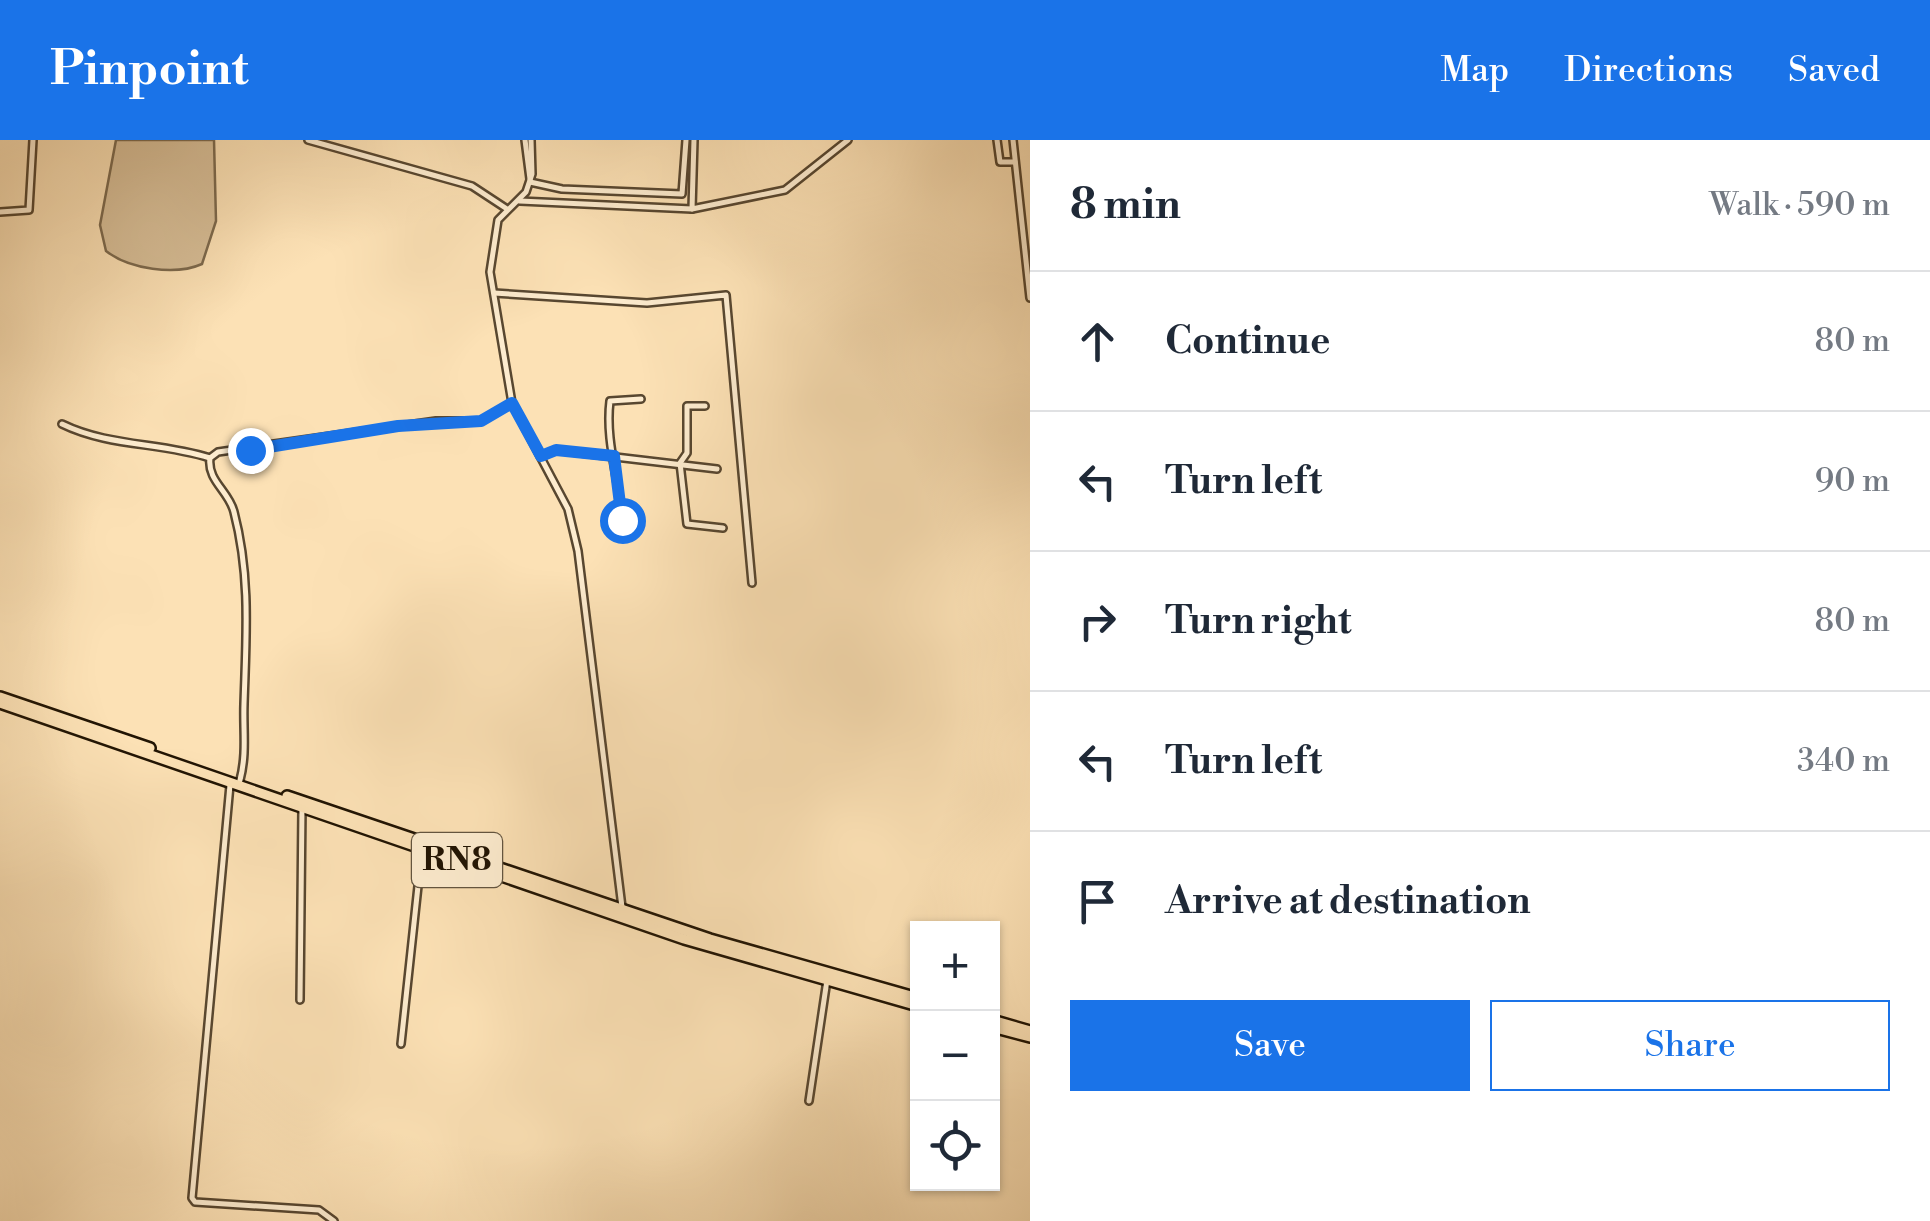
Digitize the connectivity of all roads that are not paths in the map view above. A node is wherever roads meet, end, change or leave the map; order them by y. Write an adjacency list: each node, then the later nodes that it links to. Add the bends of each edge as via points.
1 (33, 140): 13 (street, via 30,210)
2 (308, 140): 12 (street, via 472,186)
3 (528, 140): 9 (street)
4 (690, 140): 9 (street, via 682,194 562,189); 11 (street)
5 (848, 140): 11 (street, via 785,190)
6 (997, 140): 8 (street, via 1000,162)
7 (1013, 140): 8 (street)
8 (1015, 162): 15 (street)
9 (530, 181): 10 (street)
10 (520, 200): 11 (street); 12 (street)
11 (692, 209)
12 (507, 210): 14 (street, via 491,243)
13 (0, 212)
14 (494, 293): 17 (street); 27 (street, via 647,303 726,295)
15 (1030, 298)
16 (641, 399): 21 (street, via 610,400 606,427)
17 (512, 403): 20 (street); 22 (street, via 481,421 398,426)
18 (705, 406): 23 (street, via 688,406 687,452)
19 (62, 424): 22 (street, via 126,444)
20 (541, 456): 21 (street, via 556,450); 32 (street, via 568,509 578,551)
21 (614, 456): 23 (street); 25 (street, via 622,520)
22 (210, 458): 29 (street, via 212,476 234,512 250,614 247,747)
23 (680, 463): 24 (street); 26 (street, via 687,524)
24 (717, 469)
25 (609, 519)
26 (723, 528)
27 (752, 582)
28 (0, 700): 29 (highway, RN8)
29 (235, 781): 30 (highway, RN8); 32 (highway, RN8); 41 (street, via 192,1198 319,1210)
30 (302, 807): 31 (highway, RN8); 34 (street)
31 (422, 848): 33 (highway, RN8); 39 (street)
32 (622, 910): 35 (highway, RN8)
33 (827, 980): 36 (highway, RN8); 40 (street)
34 (300, 1000)
35 (910, 1000)
36 (910, 1000)
37 (1000, 1025): 38 (highway)
38 (1030, 1034)
39 (401, 1044)
40 (809, 1102)
41 (334, 1221)

